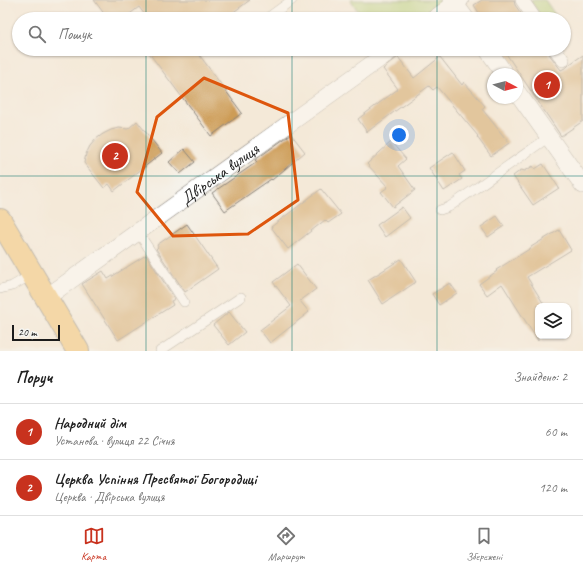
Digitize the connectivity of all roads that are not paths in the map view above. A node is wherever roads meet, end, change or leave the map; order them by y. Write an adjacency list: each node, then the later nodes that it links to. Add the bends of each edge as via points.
1 (292, 0): 4 (lane)
2 (522, 0): 7 (street)
3 (455, 1): 5 (street); 6 (street)
4 (276, 12)
5 (442, 12)
6 (462, 12)
7 (530, 12)
8 (383, 56): 16 (street, Двірська вулиця)
9 (492, 56): 10 (street)
10 (500, 68)
11 (523, 100): 12 (street)
12 (549, 137): 13 (street); 14 (lane, via 449,207)
13 (583, 185)
14 (440, 210)
15 (0, 220): 17 (main road)
16 (138, 232): 19 (street, Двірська вулиця); 21 (lane)
17 (33, 274): 18 (lane, via 12,286); 19 (main road)
18 (0, 289)
19 (47, 297): 22 (main road)
20 (241, 297): 23 (lane)
21 (184, 302)
22 (78, 351)
23 (160, 351)

